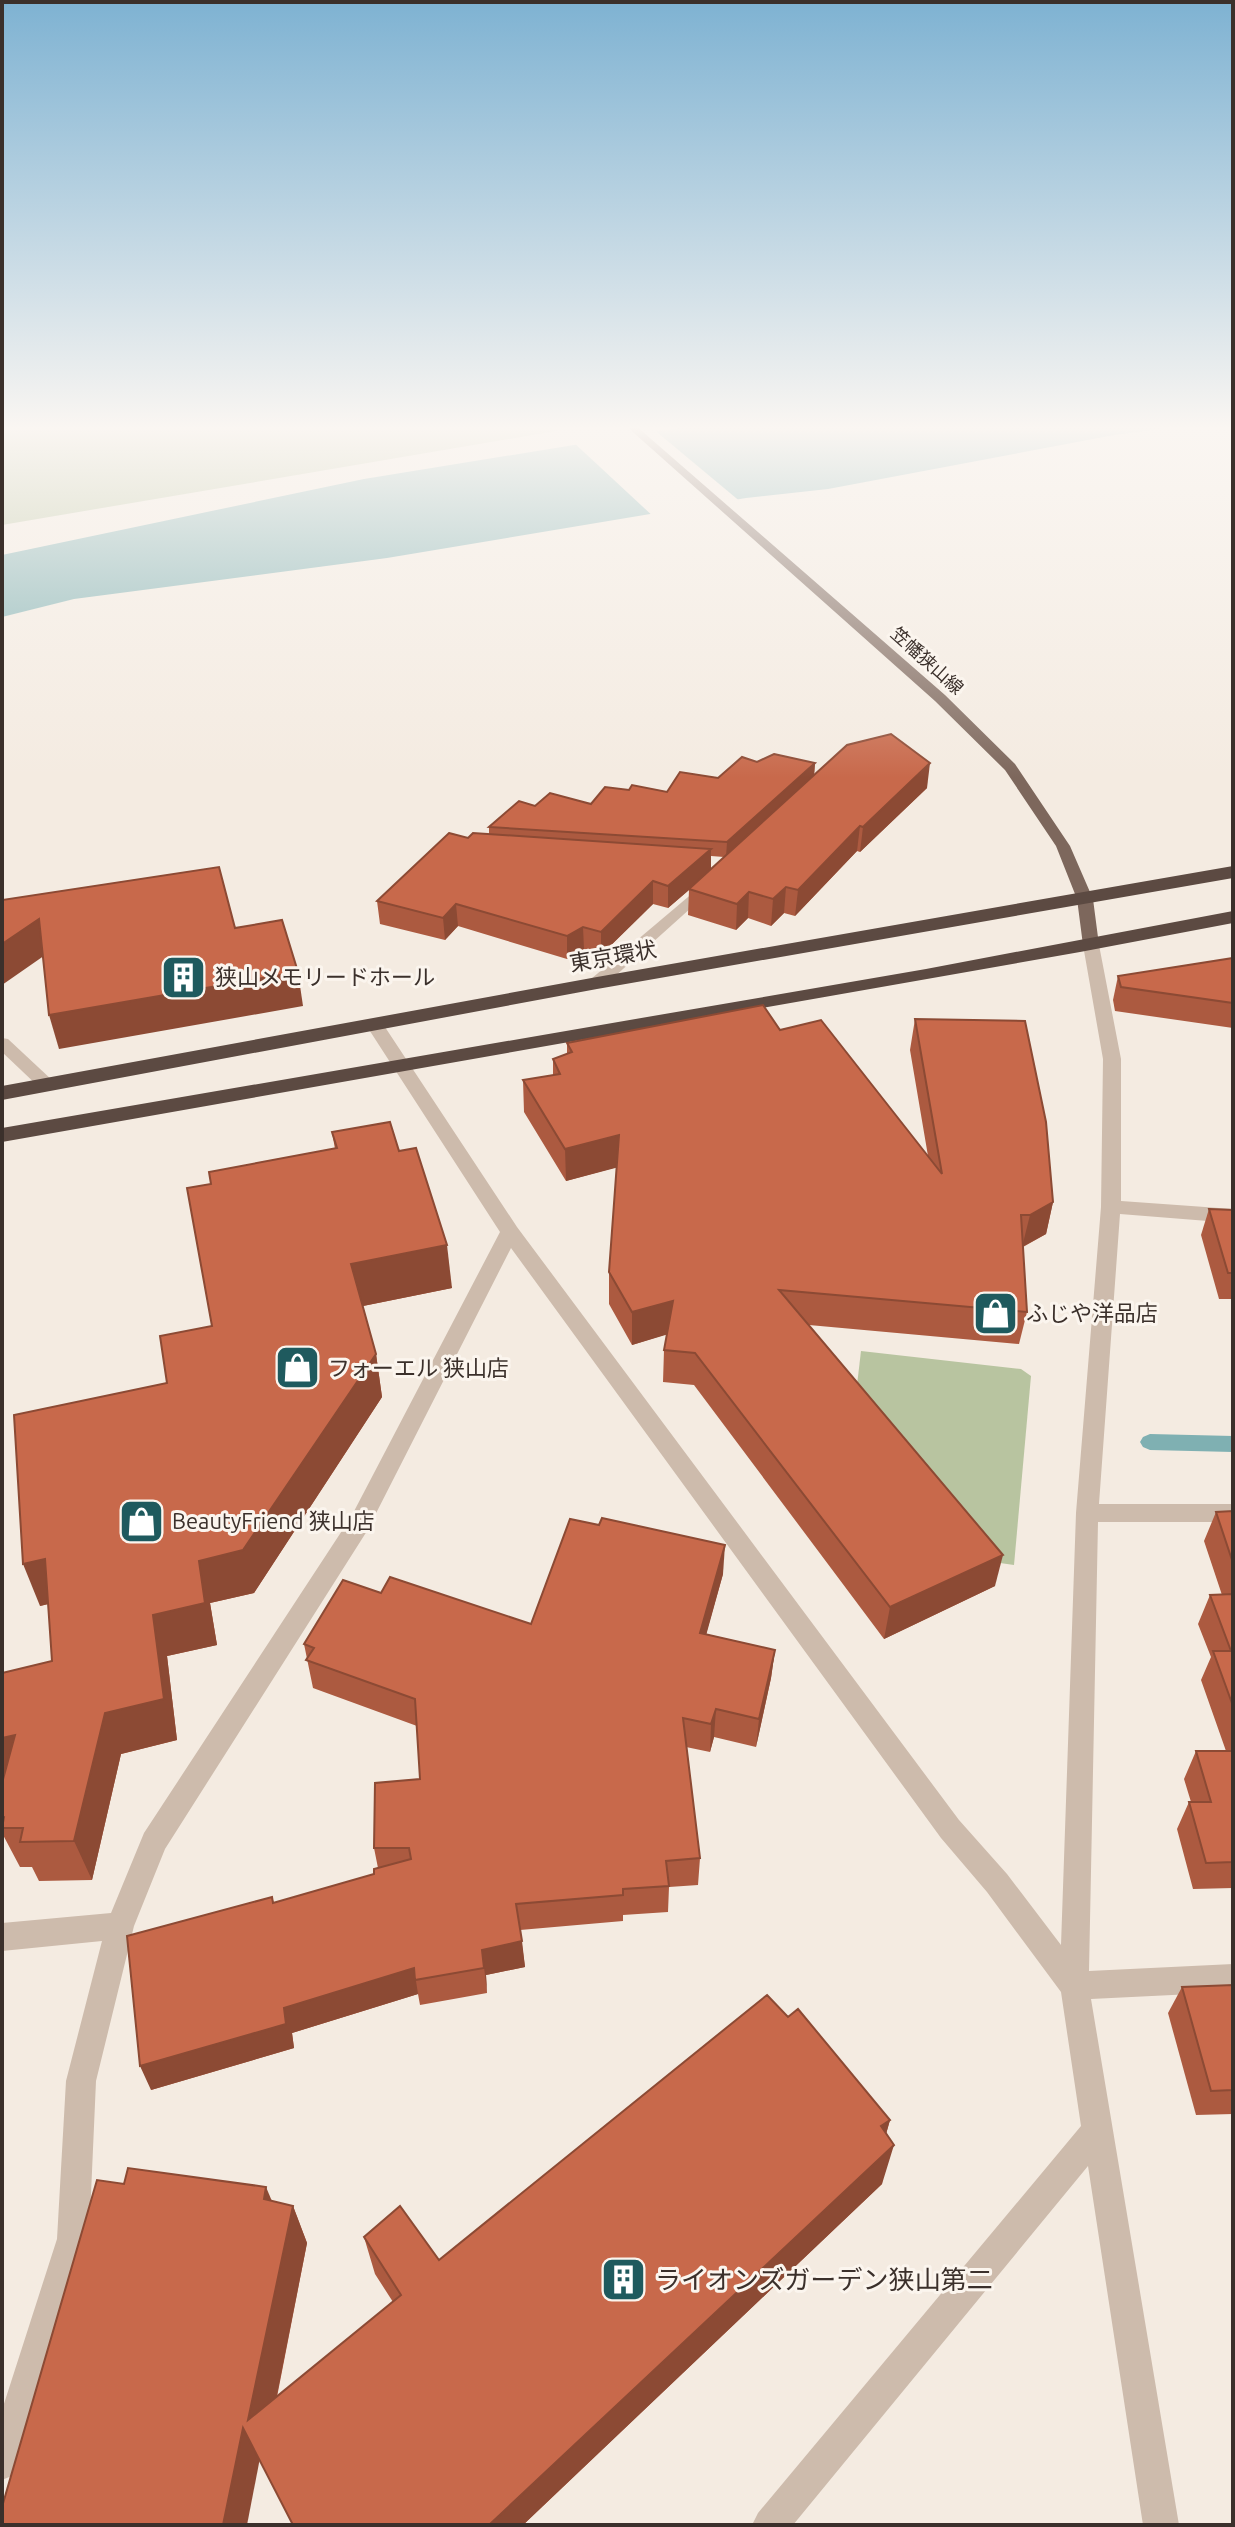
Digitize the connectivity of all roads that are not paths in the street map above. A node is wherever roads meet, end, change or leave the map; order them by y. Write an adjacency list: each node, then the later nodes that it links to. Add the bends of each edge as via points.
1 (764, 543): 4 (main road, 笠幡狭山線, via 989,745 1036,801 1063,846)
2 (1233, 872): 4 (highway, 東京環状)
3 (720, 875): 7 (street)
4 (1085, 899): 6 (main road, 笠幡狭山線); 7 (highway, 東京環状)
5 (1233, 917): 6 (highway)
6 (1091, 945): 10 (highway); 14 (street, via 1112,1059)
7 (597, 983): 8 (highway, 東京環状)
8 (375, 1025): 10 (street); 11 (highway, 東京環状)
9 (2, 1043): 11 (street)
10 (403, 1062): 13 (highway); 16 (street)
11 (47, 1085): 12 (highway, 東京環状)
12 (2, 1093)
13 (2, 1135)
14 (1111, 1207): 15 (street); 17 (street)
15 (1233, 1216)
16 (510, 1232): 19 (street, via 359,1524 154,1842); 22 (street, via 950,1829)
17 (1087, 1513): 18 (street); 22 (street)
18 (1233, 1513)
19 (120, 1926): 20 (street); 24 (street, via 81,2081 73,2239)
20 (2, 1937)
21 (1233, 1978): 22 (street)
22 (1074, 1986): 23 (street)
23 (1096, 2132): 25 (street); 26 (street)
24 (2, 2463)
25 (770, 2525)
26 (1161, 2525)

